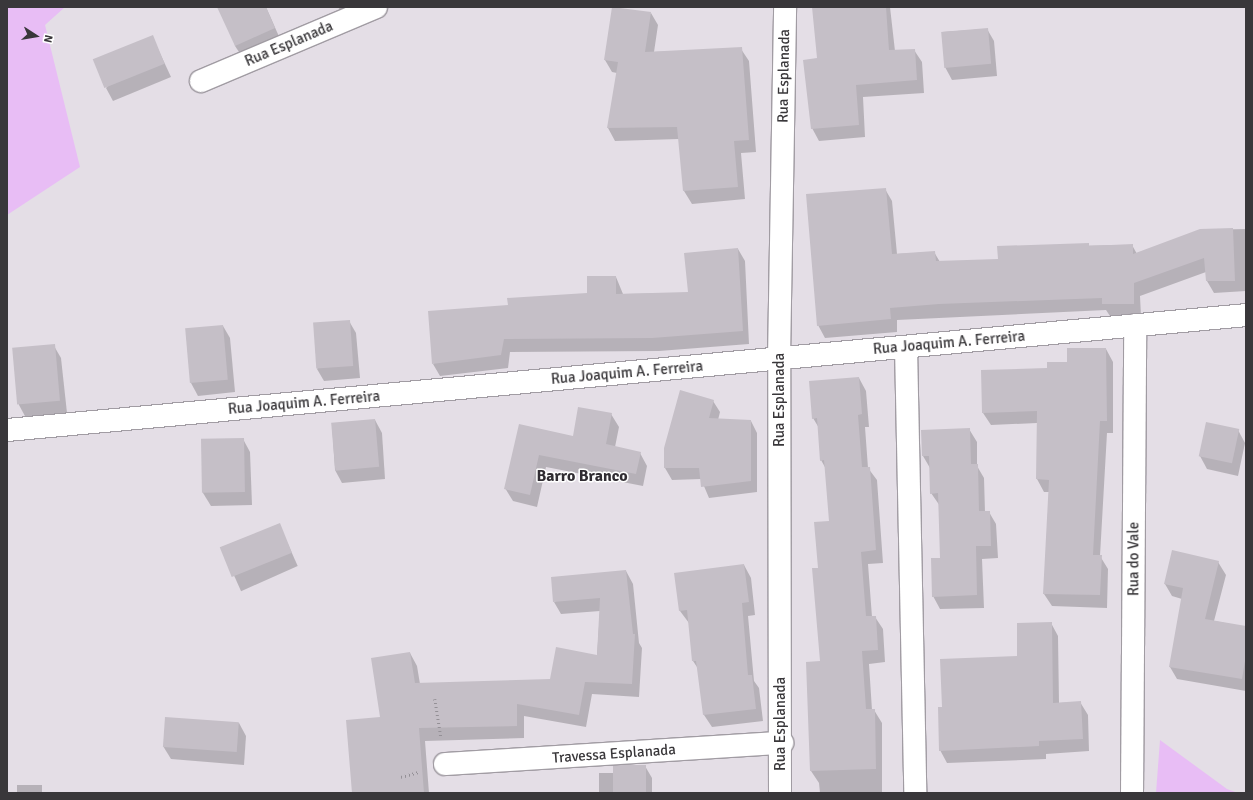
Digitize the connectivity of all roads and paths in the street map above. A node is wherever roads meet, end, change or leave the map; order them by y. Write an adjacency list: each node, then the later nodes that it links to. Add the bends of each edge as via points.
1 (376, 7): 3 (street, Rua Esplanada)
2 (785, 7): 7 (street, Rua Esplanada)
3 (201, 81)
4 (1246, 315): 5 (street, Rua Joaquim A. Ferreira)
5 (1135, 325): 6 (street, Rua Joaquim A. Ferreira); 14 (street, Rua do Vale)
6 (906, 346): 7 (street, Rua Joaquim A. Ferreira); 13 (street)
7 (779, 358): 8 (street, Rua Joaquim A. Ferreira); 10 (street, Rua Esplanada)
8 (7, 430)
9 (435, 699): 11 (path)
10 (782, 743): 11 (street, Travessa Esplanada); 12 (street, Rua Esplanada)
11 (445, 764)
12 (780, 793)
13 (915, 793)
14 (1132, 793)

